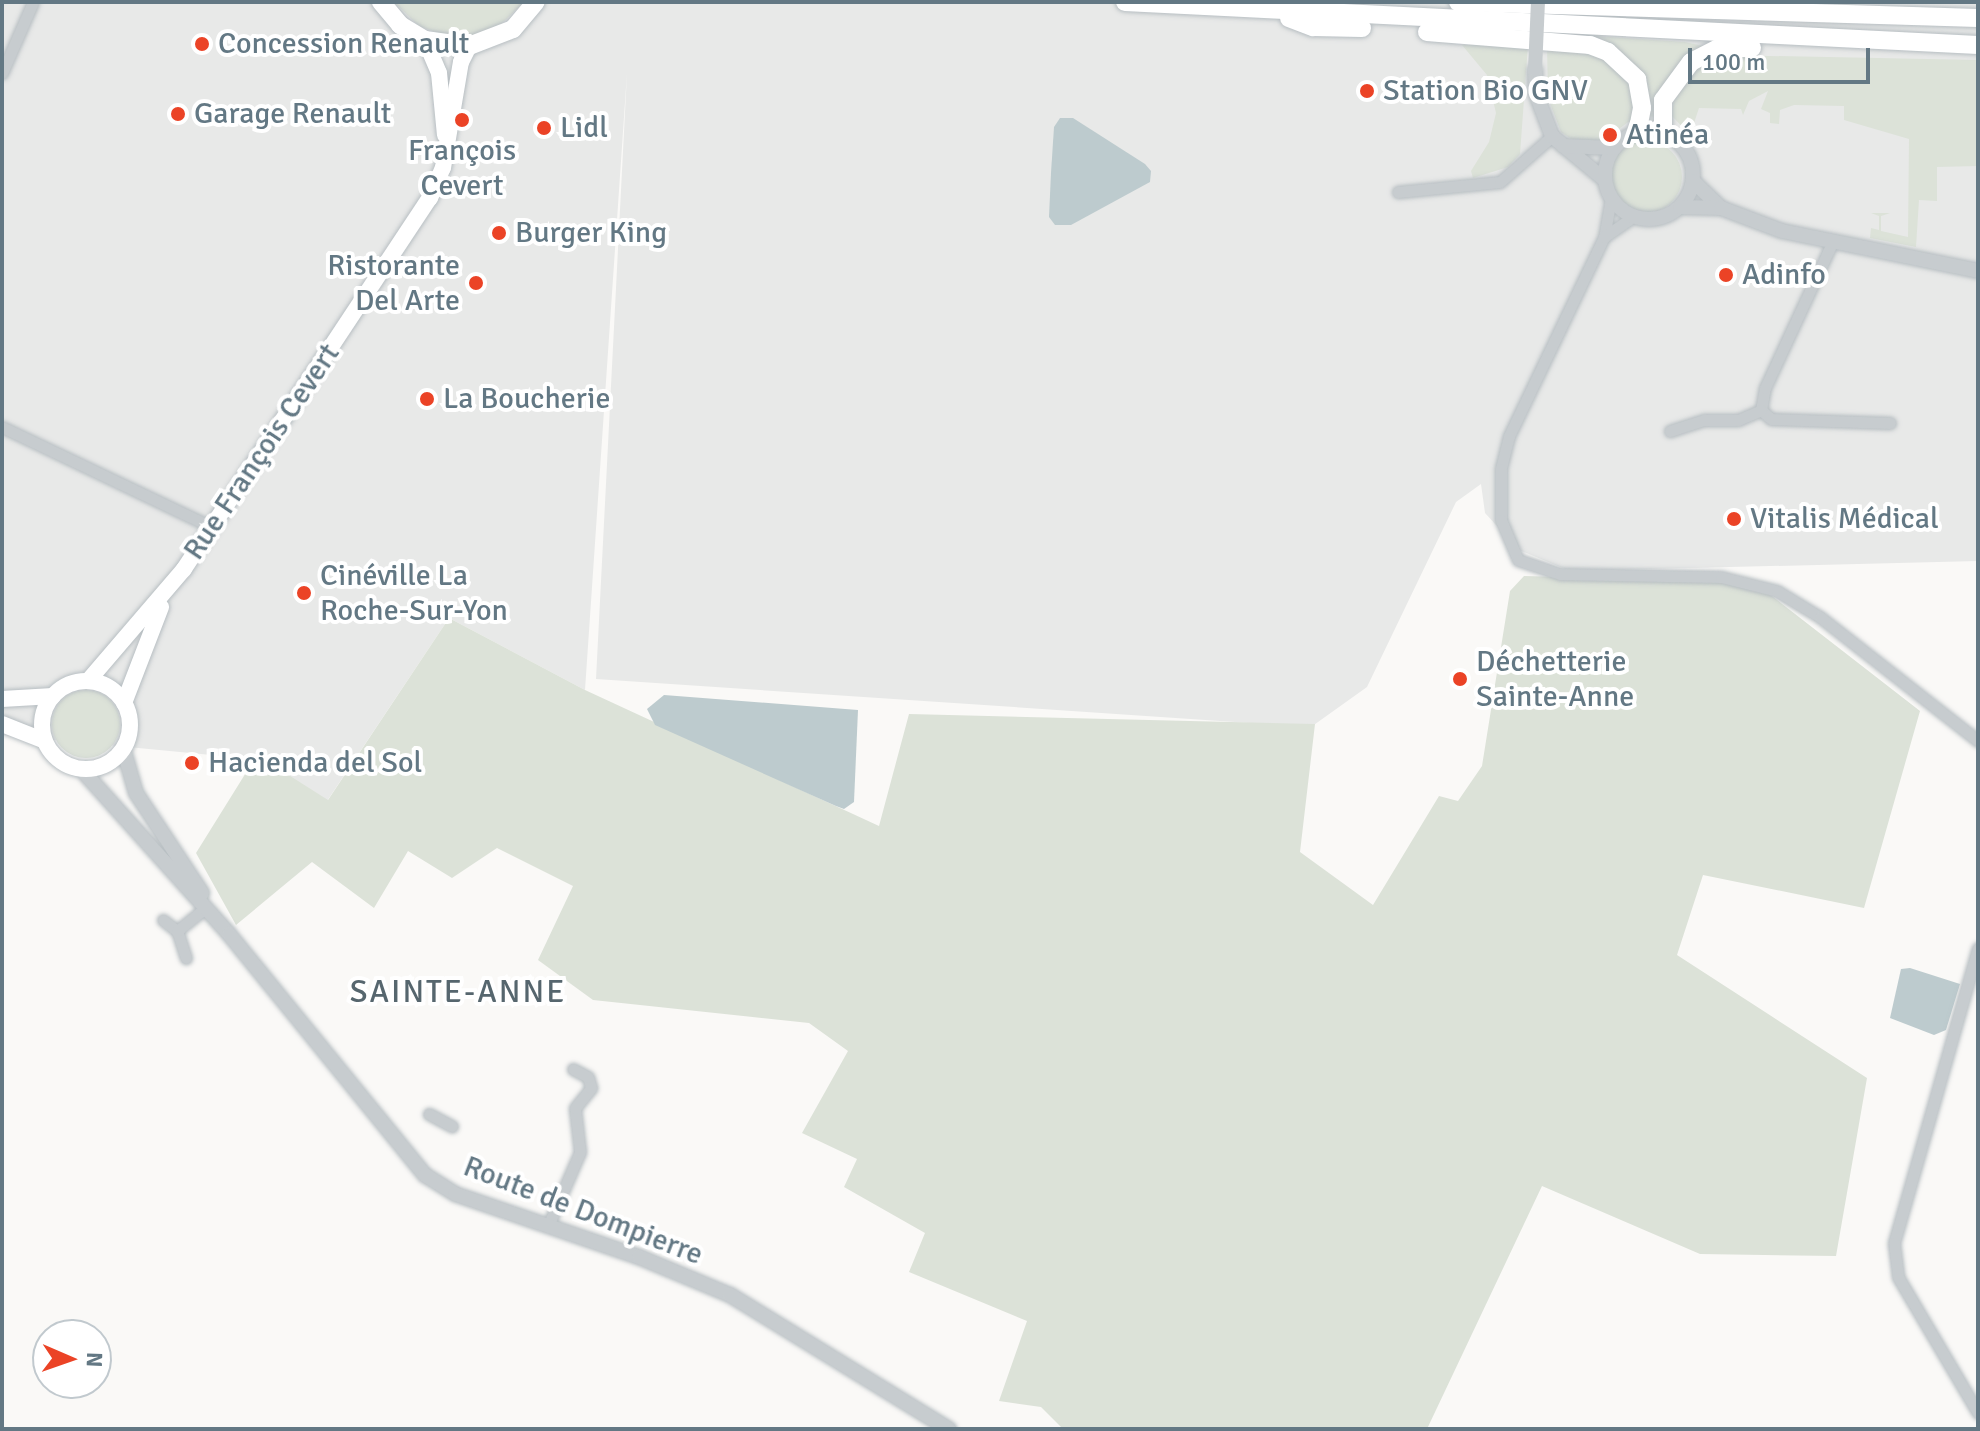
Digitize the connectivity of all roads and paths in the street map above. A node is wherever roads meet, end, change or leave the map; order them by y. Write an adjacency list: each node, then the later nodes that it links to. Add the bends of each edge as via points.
1 (33, 2): 14 (street)
2 (381, 2): 10 (main road, via 400,25)
3 (536, 2): 13 (main road, via 513,29)
4 (1125, 2): 8 (main road)
5 (1458, 2): 7 (main road)
6 (1538, 2): 17 (street, bridge, via 1539,106)
7 (1568, 4): 9 (main road)
8 (1272, 11): 11 (main road); 15 (main road, via 1313,27 1590,45 1608,52 1637,79 1642,108)
9 (1978, 18)
10 (425, 40): 13 (main road); 18 (main road, Rue François Cevert, via 439,73)
11 (1819, 40): 12 (main road); 16 (main road, via 1797,50 1717,49 1691,62 1663,100)
12 (1978, 45)
13 (469, 46): 18 (main road, Rue François Cevert, via 461,62)
14 (2, 73)
15 (1637, 133): 16 (street); 19 (street)
16 (1663, 133): 21 (street, via 1687,152)
17 (1557, 141): 19 (street); 20 (street); 22 (street, via 1500,182)
18 (447, 145): 34 (main road, Rue François Cevert, via 430,198)
19 (1614, 148): 20 (street)
20 (1605, 180): 23 (street)
21 (1693, 181): 24 (street); 25 (street)
22 (1398, 192)
23 (1611, 198): 26 (street); 27 (street)
24 (1680, 207): 25 (street); 26 (street, via 1658,219)
25 (1721, 208): 28 (street, via 1782,231)
26 (1633, 217): 27 (street)
27 (1604, 237): 42 (street, via 1509,436 1501,469 1501,520 1518,560 1560,574 1721,577 1777,591 1820,617)
28 (1833, 241): 29 (street); 30 (street, via 1765,388)
29 (1978, 271)
30 (1761, 410): 31 (street, via 1771,419); 33 (street, via 1738,420 1704,420)
31 (1890, 423)
32 (2, 427): 34 (street)
33 (1670, 431)
34 (210, 526): 35 (main road, Rue François Cevert)
35 (168, 592): 36 (main road, Rue François Cevert); 39 (main road, Rue François Cevert)
36 (88, 681): 37 (main road); 39 (main road, via 115,691)
37 (53, 696): 38 (main road); 41 (main road, via 43,717)
38 (2, 699)
39 (124, 703): 43 (main road, via 130,725)
40 (2, 724): 41 (main road)
41 (45, 741): 44 (main road, via 59,760)
42 (1978, 741)
43 (123, 748): 44 (main road, via 105,764); 48 (street, Route de Dompierre, via 136,793)
44 (81, 769): 45 (street, Route de Dompierre)
45 (205, 908): 47 (street); 48 (street, Route de Dompierre)
46 (163, 920): 47 (street)
47 (177, 931): 50 (street)
48 (229, 934): 54 (street, Route de Dompierre, via 425,1175 455,1194)
49 (1978, 948): 55 (street, via 1894,1243 1898,1277)
50 (186, 958)
51 (573, 1069): 54 (street, via 588,1077 591,1088 575,1108 580,1152)
52 (429, 1114): 53 (street)
53 (452, 1126)
54 (548, 1226): 56 (street, Route de Dompierre, via 730,1295)
55 (1978, 1413)
56 (949, 1429)

